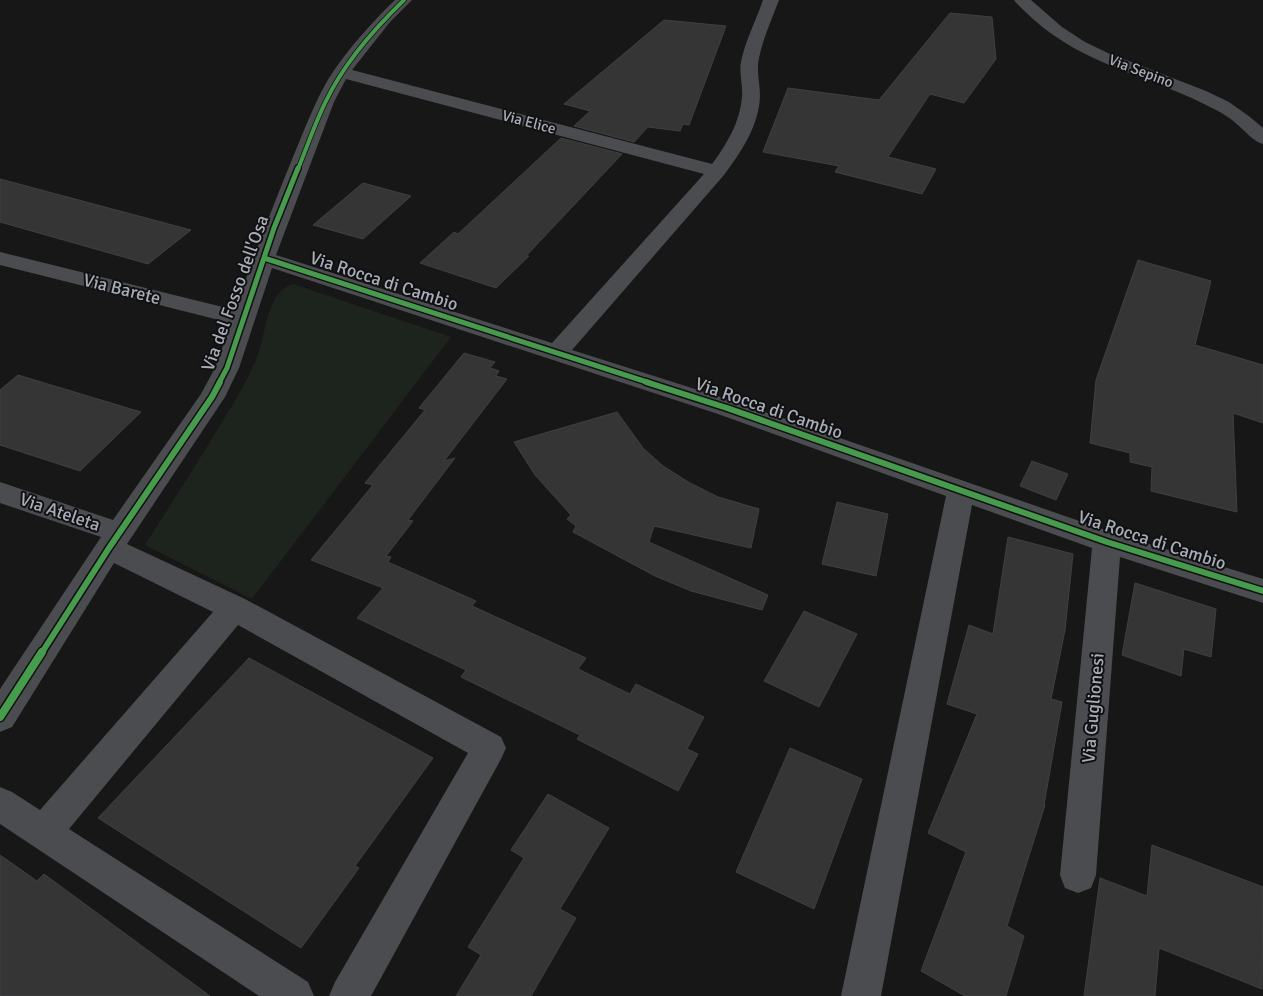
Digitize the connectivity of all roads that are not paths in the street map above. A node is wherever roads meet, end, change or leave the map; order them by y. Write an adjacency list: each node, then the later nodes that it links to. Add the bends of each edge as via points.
1 (404, 0): 4 (street, Via del Fosso dell'Osa, via 378,26)
2 (771, 0): 6 (street, via 748,66 751,92 747,118 735,147)
3 (1022, 0): 5 (street, Via Sepino, via 1079,45 1208,100 1236,115)
4 (342, 73): 6 (street, Via Elice); 8 (street, Via del Fosso dell'Osa, via 320,111)
5 (1263, 138)
6 (716, 171): 10 (street)
7 (0, 258): 9 (street, Via Barete)
8 (264, 258): 9 (street, Via del Fosso dell'Osa); 10 (street, Via Rocca di Cambio)
9 (244, 319): 13 (street, Via del Fosso dell'Osa, via 227,368 212,397)
10 (557, 352): 11 (street, Via Rocca di Cambio)
11 (961, 490): 14 (street, Via Rocca di Cambio); 23 (street)
12 (0, 492): 13 (street, Via Ateleta)
13 (114, 540): 16 (street, Via Ateleta); 17 (street, Via del Fosso dell'Osa)
14 (1107, 542): 15 (street, Via Rocca di Cambio); 20 (street, Via Guglionesi)
15 (1263, 592)
16 (234, 608): 19 (street); 22 (street, Via Ateleta, via 488,748)
17 (0, 716)
18 (0, 804): 19 (street)
19 (44, 832): 21 (street)
20 (1078, 875)
21 (294, 996)
22 (348, 996)
23 (861, 996)

